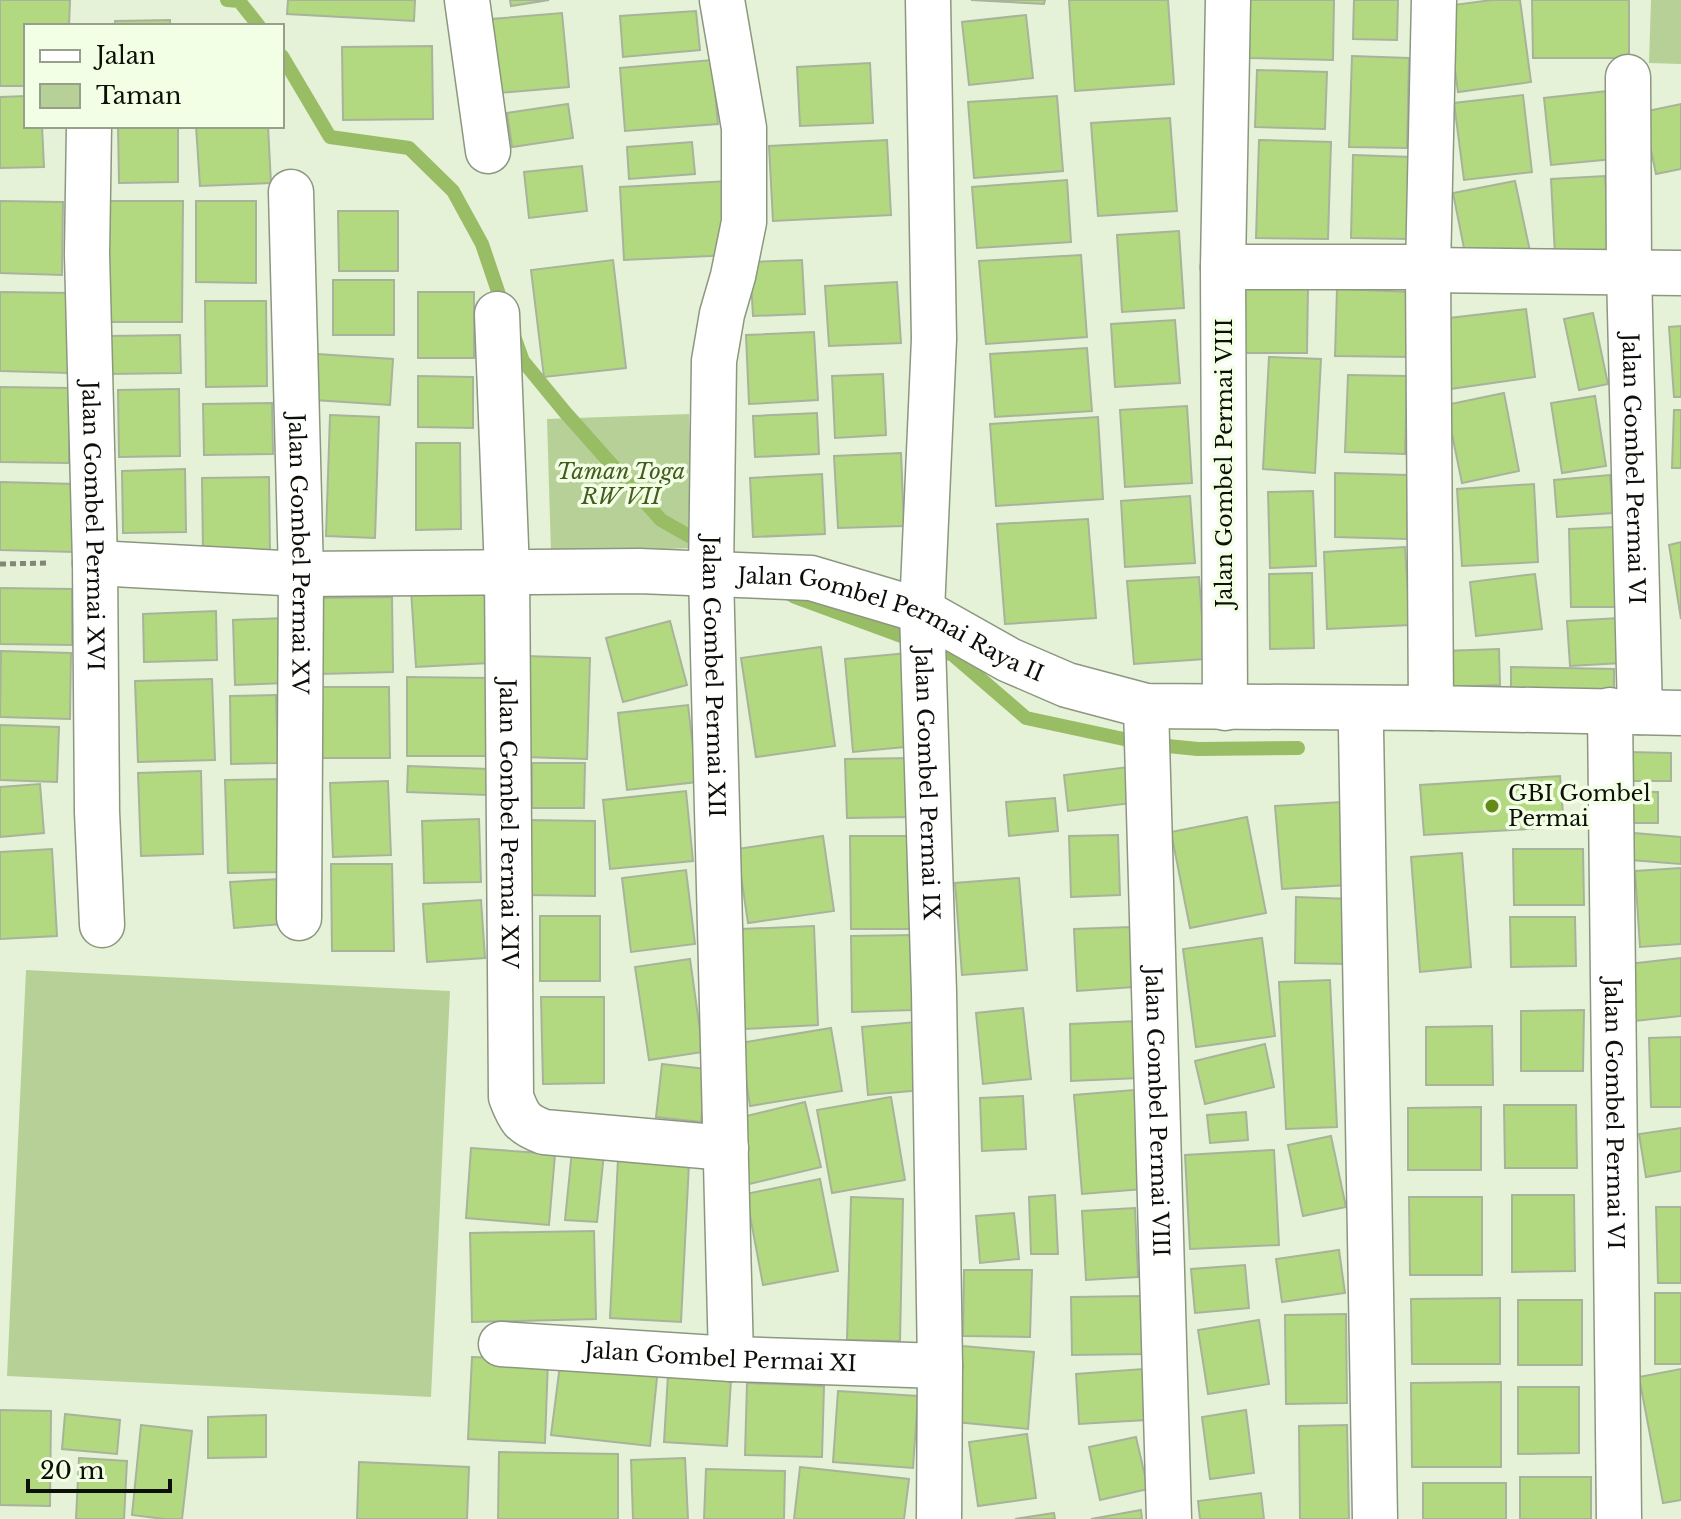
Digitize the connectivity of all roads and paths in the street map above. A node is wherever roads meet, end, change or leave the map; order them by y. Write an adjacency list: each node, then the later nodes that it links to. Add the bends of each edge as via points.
1 (467, 0): 8 (street)
2 (722, 0): 18 (street, Jalan Gombel Permai XII, via 744,128 744,222 714,361)
3 (928, 0): 19 (street, Jalan Gombel Permai IX, via 934,339)
4 (1228, 0): 10 (street, Jalan Gombel Permai VIII)
5 (1434, 0): 11 (street)
6 (1628, 77): 12 (street, Jalan Gombel Permai VI)
7 (89, 128): 15 (street, Jalan Gombel Permai XVI)
8 (488, 151)
9 (291, 192): 17 (street, Jalan Gombel Permai XV)
10 (1223, 267): 11 (street); 21 (street, Jalan Gombel Permai VIII)
11 (1428, 270): 12 (street); 23 (street)
12 (1629, 272): 13 (street); 24 (street, Jalan Gombel Permai VI)
13 (1681, 273)
14 (497, 314): 16 (street, Jalan Gombel Permai XIV)
15 (95, 563): 17 (street, Jalan Gombel Permai Raya II); 26 (street, Jalan Gombel Permai XVI)
16 (507, 571): 17 (street, Jalan Gombel Permai Raya II); 18 (street, Jalan Gombel Permai Raya II); 27 (street, Jalan Gombel Permai XIV, via 511,1097 518,1117 544,1132)
17 (301, 574): 25 (street, Jalan Gombel Permai XV)
18 (711, 574): 19 (street, Jalan Gombel Permai Raya II, via 811,578); 27 (street, Jalan Gombel Permai XII)
19 (922, 611): 20 (street, Jalan Gombel Permai Raya II, via 1009,660 1067,685); 30 (street, Jalan Gombel Permai IX)
20 (1146, 706): 21 (street, Jalan Gombel Permai Raya II); 32 (street, Jalan Gombel Permai VIII)
21 (1225, 708): 22 (street, Jalan Gombel Permai Raya II)
22 (1363, 708): 23 (street, Jalan Gombel Permai Raya II); 33 (street)
23 (1431, 708): 24 (street, Jalan Gombel Permai Raya II)
24 (1644, 712): 34 (street, Jalan Gombel Permai VI)
25 (299, 918)
26 (102, 925)
27 (726, 1148): 29 (street, Jalan Gombel Permai XII)
28 (501, 1344): 29 (street, Jalan Gombel Permai XI)
29 (731, 1359): 30 (street, Jalan Gombel Permai XI)
30 (940, 1366): 31 (street, Jalan Gombel Permai IX)
31 (939, 1519)
32 (1169, 1519)
33 (1375, 1519)
34 (1619, 1519)

